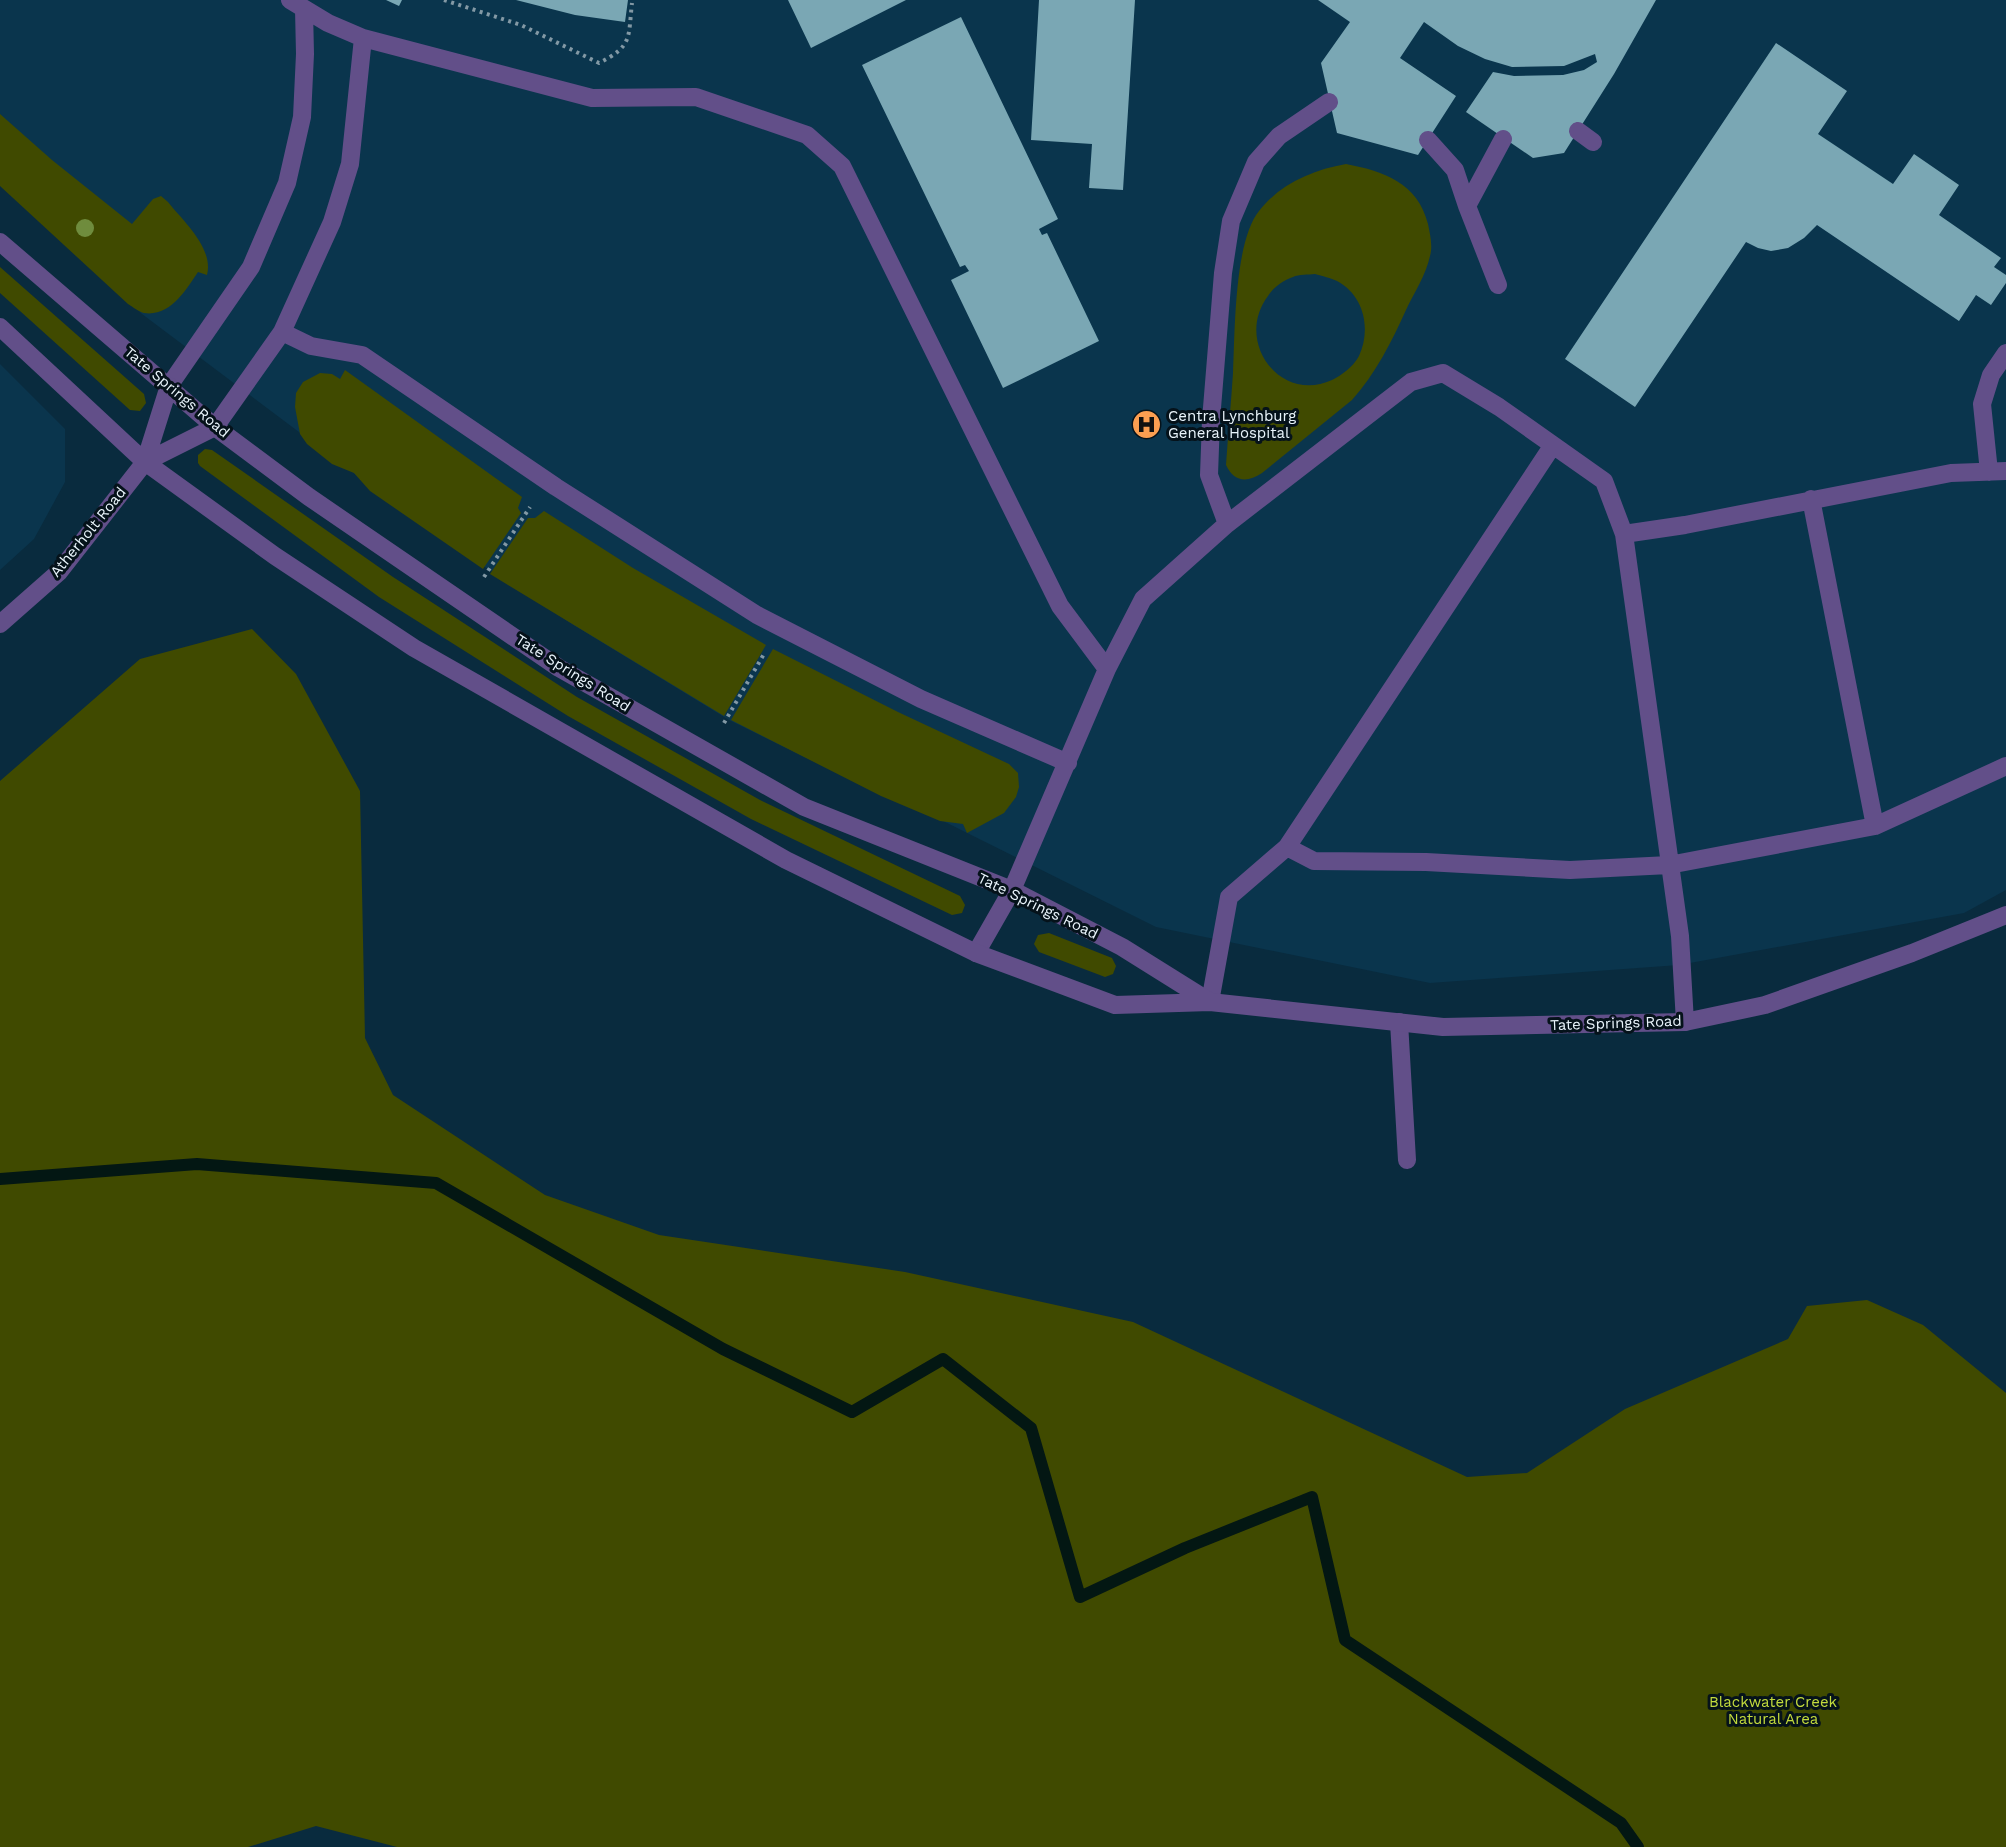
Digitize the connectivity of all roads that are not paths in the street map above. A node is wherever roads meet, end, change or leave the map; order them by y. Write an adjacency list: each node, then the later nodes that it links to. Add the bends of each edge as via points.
1 (297, 4): 2 (street); 12 (street, Atherholt Road, via 305,54 302,117 287,183 251,267)
2 (363, 38): 10 (street, via 350,164 332,222); 21 (street, via 592,98 696,97 807,135 842,166 1060,606)
3 (1329, 102): 18 (street, via 1279,135 1256,162 1231,221 1222,273 1209,475)
4 (1503, 139): 6 (street)
5 (1428, 140): 6 (street, via 1455,170)
6 (1467, 206): 8 (street)
7 (0, 242): 12 (street, Tate Springs Road)
8 (1498, 285)
9 (0, 327): 15 (street, Tate Springs Road)
10 (282, 332): 13 (street); 22 (street, via 311,346 362,355 566,494 780,627 921,699)
11 (2006, 353): 16 (street, via 1991,375 1982,404)
12 (169, 386): 13 (street, Tate Springs Road); 15 (street, Atherholt Road)
13 (216, 427): 15 (street, Atherholt Road); 27 (street, Tate Springs Road, via 309,497 559,668 804,807)
14 (1553, 445): 18 (street, via 1443,373 1411,382); 19 (street, via 1604,481); 25 (street)
15 (145, 462): 20 (street, Atherholt Road, via 58,572); 29 (street, Tate Springs Road, via 275,556 414,648 786,861)
16 (1997, 472): 17 (street, via 1951,473)
17 (1811, 499): 19 (street); 24 (street)
18 (1227, 524): 21 (street, via 1143,599)
19 (1624, 534): 26 (street)
20 (0, 624)
21 (1107, 669): 22 (street)
22 (1068, 763): 27 (street)
23 (2006, 766): 24 (street)
24 (1875, 826): 26 (street)
25 (1287, 847): 26 (street, via 1314,861 1570,870); 30 (street, via 1229,897)
26 (1669, 865): 32 (street, via 1680,936)
27 (1012, 890): 29 (street); 30 (street, Tate Springs Road, via 1122,947)
28 (2006, 915): 32 (street, Tate Springs Road, via 1765,1005)
29 (976, 953): 30 (street, Tate Springs Road, via 1115,1005)
30 (1210, 1002): 31 (street, Tate Springs Road)
31 (1399, 1022): 32 (street, Tate Springs Road, via 1443,1027); 33 (street)
32 (1685, 1022)
33 (1407, 1160)

